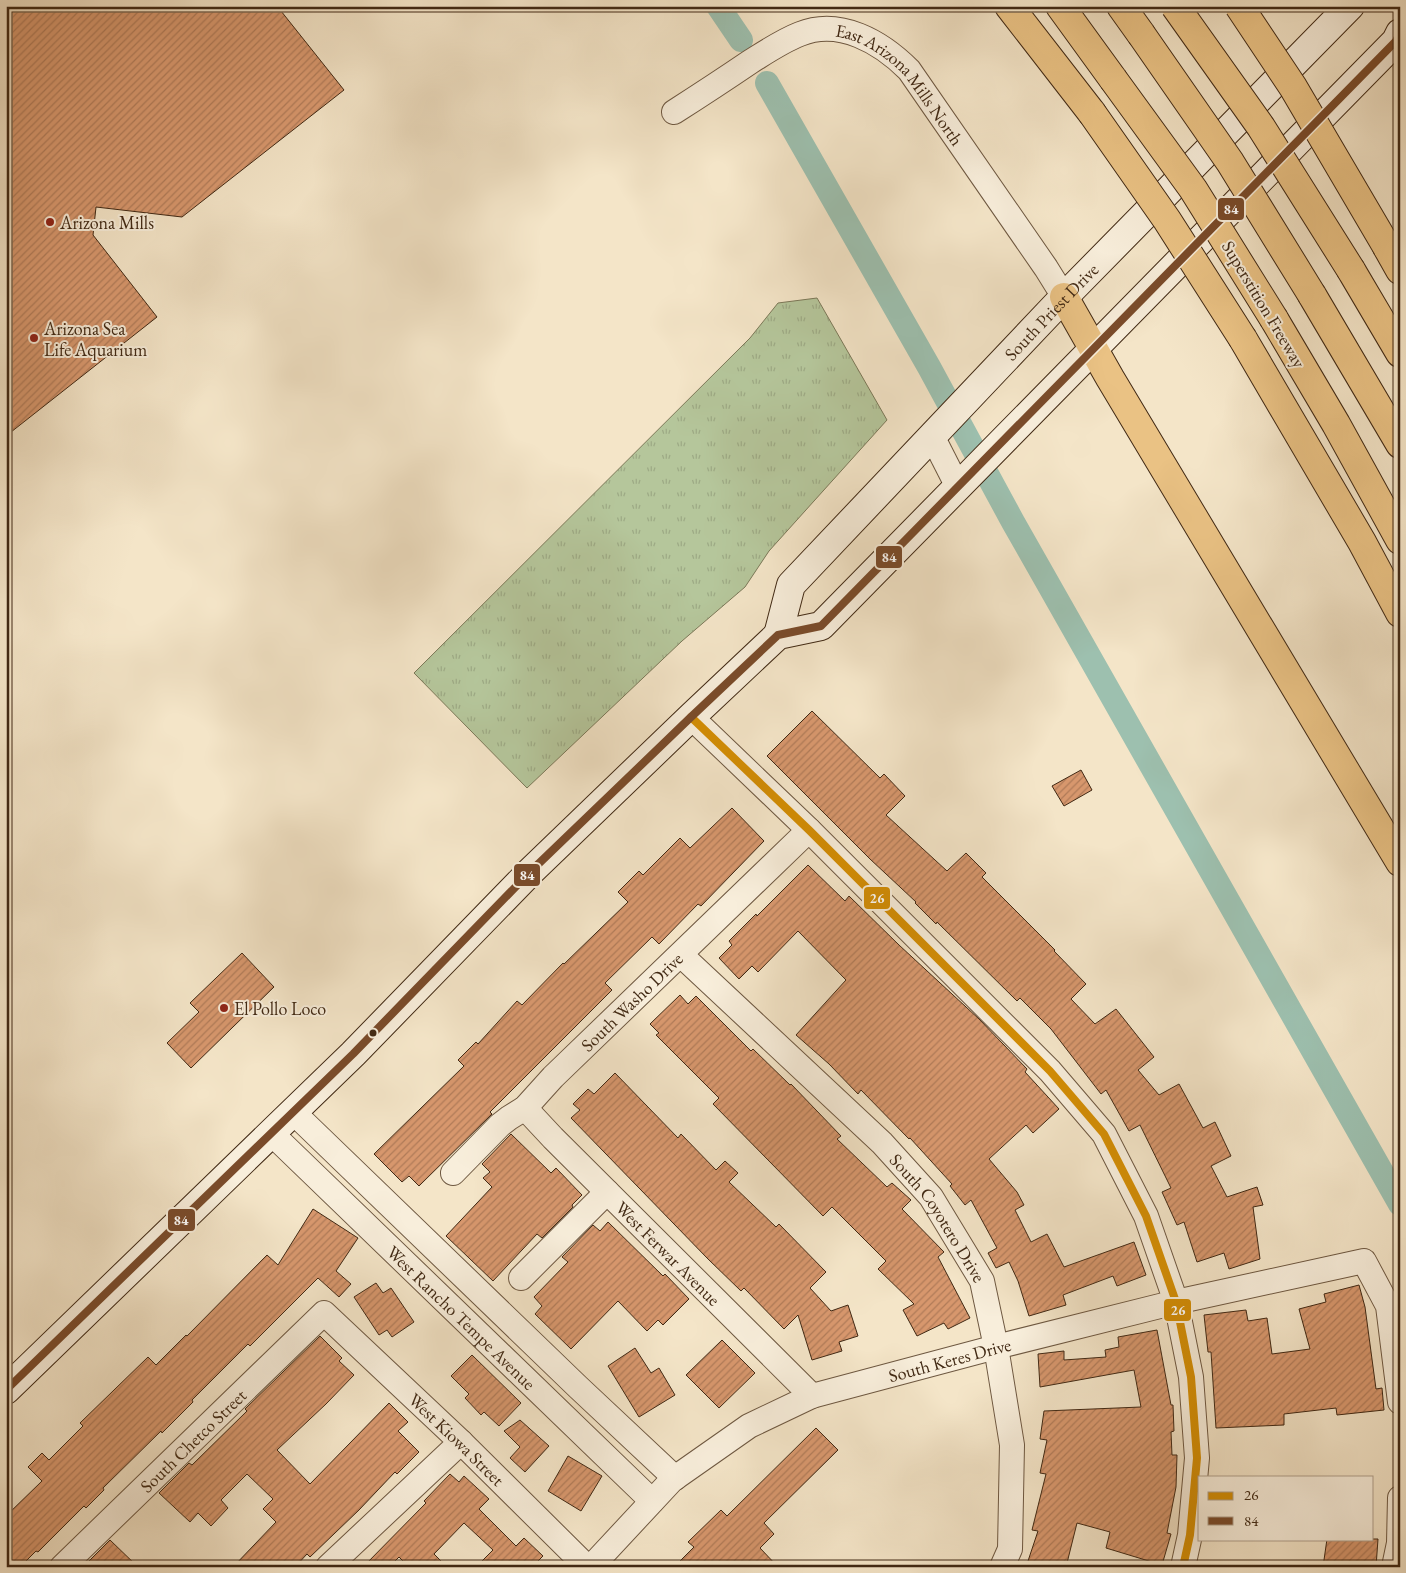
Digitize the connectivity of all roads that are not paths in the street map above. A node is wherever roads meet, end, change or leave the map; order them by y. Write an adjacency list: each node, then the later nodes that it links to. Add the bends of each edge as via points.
1 (1009, 6): 19 (highway, bridge, via 1092,113 1167,220 1243,339)
2 (1060, 6): 9 (highway, Superstition Freeway)
3 (1067, 6): 9 (highway)
4 (1121, 6): 16 (highway, bridge, via 1230,162)
5 (1175, 6): 14 (highway, bridge, via 1261,127)
6 (1239, 6): 11 (highway, bridge, via 1293,86)
7 (1350, 6): 12 (main road, South Priest Drive)
8 (1400, 34): 13 (main road)
9 (1113, 78): 18 (highway, Superstition Freeway, bridge, via 1193,189 1274,319)
10 (674, 112): 12 (street, East Arizona Mills North, via 802,33 835,30 856,34 895,55 909,70)
11 (1393, 258)
12 (1064, 296): 13 (highway); 15 (main road, South Priest Drive)
13 (1093, 349): 17 (main road); 23 (highway)
14 (1400, 353)
15 (934, 433): 17 (street); 20 (main road, South Priest Drive, via 791,585)
16 (1400, 444)
17 (962, 483): 20 (main road, via 821,626)
18 (1400, 540)
19 (1400, 613)
20 (778, 636): 21 (main road)
21 (691, 717): 22 (street); 26 (main road, via 532,871)
22 (809, 830): 24 (street, South Washo Drive); 34 (street, via 1050,1071 1104,1134 1146,1216)
23 (1400, 862)
24 (680, 956): 25 (street, South Washo Drive, via 553,1077); 37 (street, South Coyotero Drive, via 882,1143 931,1197 982,1281)
25 (525, 1108): 28 (street, South Washo Drive, via 500,1125); 29 (street, West Ferwar Avenue)
26 (293, 1112): 27 (main road); 30 (street, West Rancho Tempe Avenue)
27 (271, 1133): 31 (street, West Rancho Tempe Avenue); 39 (main road)
28 (453, 1173)
29 (607, 1192): 32 (street); 40 (street, West Ferwar Avenue)
30 (388, 1204): 31 (street); 33 (street, West Rancho Tempe Avenue)
31 (367, 1227): 36 (street, West Rancho Tempe Avenue)
32 (521, 1278)
33 (485, 1298): 36 (street); 38 (street, West Rancho Tempe Avenue)
34 (1176, 1302): 37 (street, South Keres Drive); 41 (street, South Keres Drive, via 1364,1260 1388,1306); 52 (street, via 1191,1377 1197,1458 1190,1535)
35 (324, 1313): 43 (street, West Kiowa Street); 47 (street, South Chetco Street)
36 (463, 1320): 42 (street, West Rancho Tempe Avenue)
37 (996, 1347): 40 (street, South Keres Drive); 51 (street, South Coyotero Drive, via 1012,1445 1010,1549)
38 (578, 1387): 42 (street); 44 (street, West Rancho Tempe Avenue)
39 (6, 1390)
40 (812, 1396): 44 (street, South Keres Drive, via 749,1426)
41 (1400, 1402)
42 (556, 1409): 46 (street, West Rancho Tempe Avenue)
43 (461, 1442): 48 (street); 49 (street, West Kiowa Street)
44 (675, 1478): 46 (street, South Keres Drive)
45 (1400, 1498): 53 (street, via 1399,1543)
46 (652, 1501): 50 (street, South Keres Drive)
47 (62, 1567)
48 (328, 1567)
49 (587, 1567)
50 (591, 1567)
51 (1002, 1567)
52 (1183, 1567)
53 (1394, 1567)

